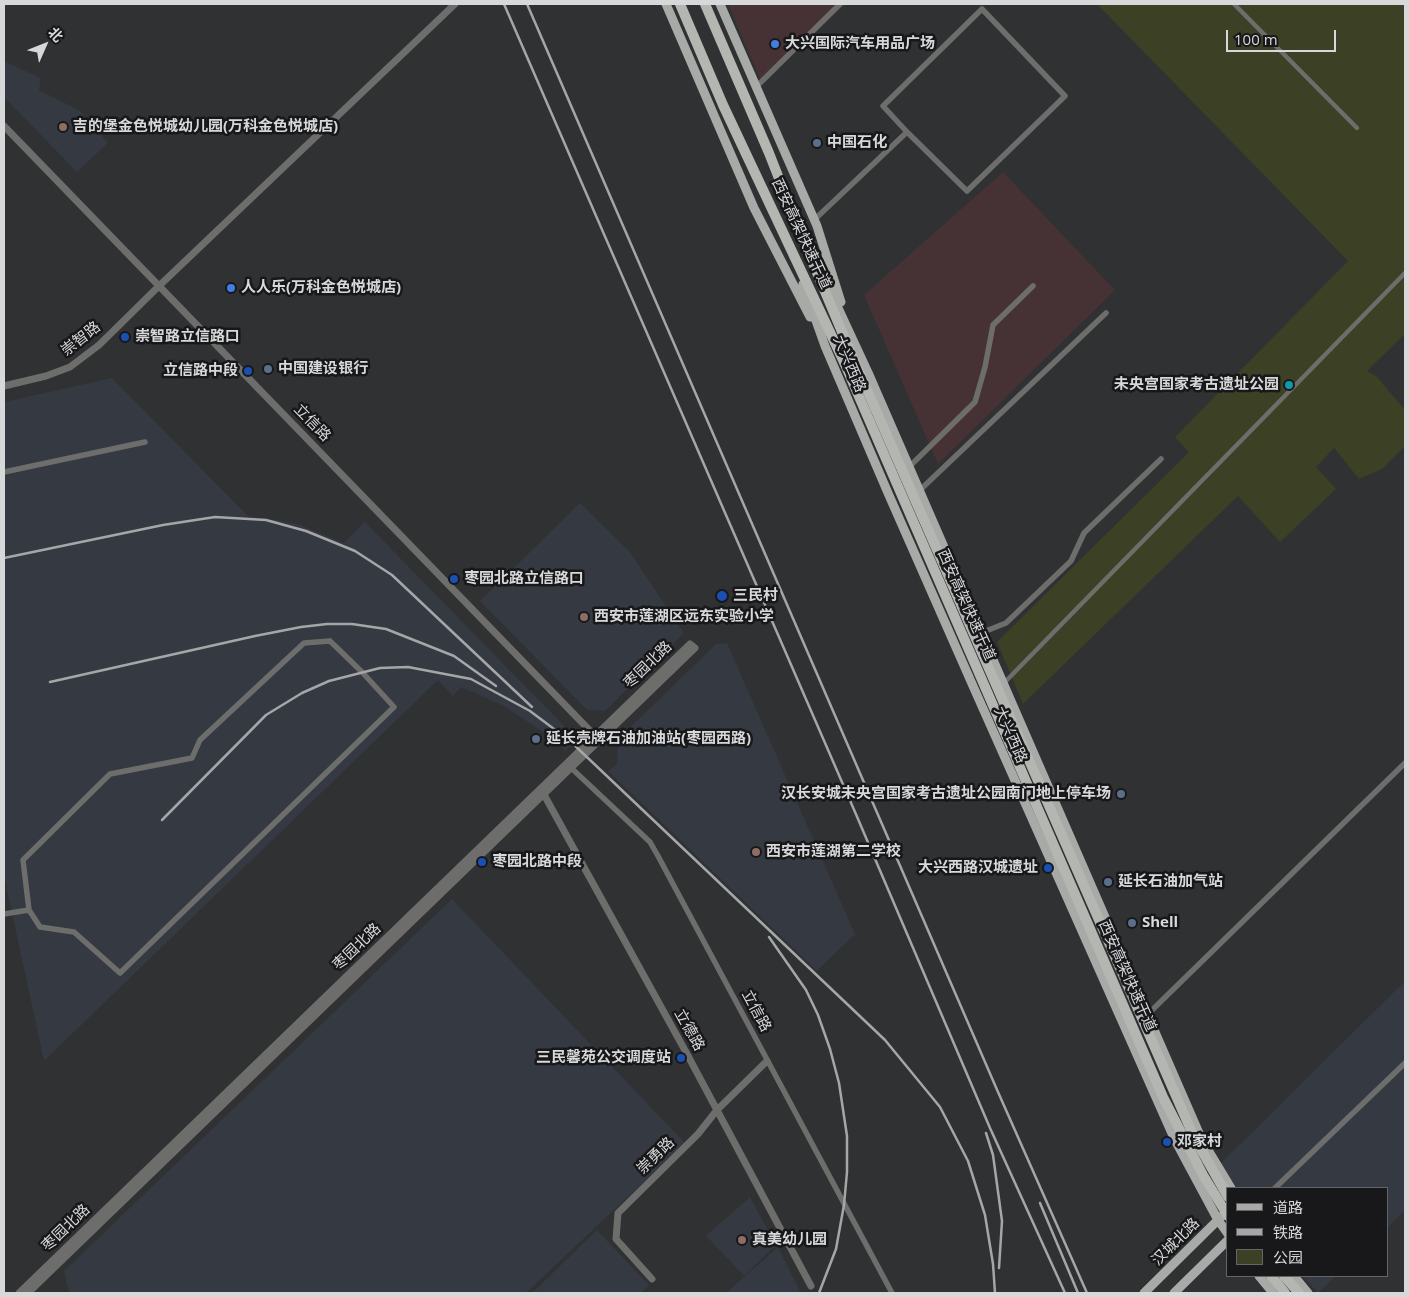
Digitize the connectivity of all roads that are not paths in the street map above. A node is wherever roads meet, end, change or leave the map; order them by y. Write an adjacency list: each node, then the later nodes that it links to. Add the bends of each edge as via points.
1 (455, 4): 16 (street, 崇智路)
2 (666, 4): 20 (main road, via 754,208)
3 (680, 4): 14 (highway, 西安高架快速干道)
4 (705, 4): 13 (highway, 西安高架快速干道)
5 (720, 4): 8 (main road)
6 (840, 4): 8 (street)
7 (1234, 4): 10 (street)
8 (757, 86): 12 (main road)
9 (4, 126): 16 (street, 立信路)
10 (1357, 128)
11 (907, 132): 11 (street, via 966,191 1065,96 982,8 883,106); 12 (street)
12 (814, 220): 19 (main road)
13 (800, 232): 19 (main road, 大兴西路); 21 (highway, 西安高架快速干道)
14 (786, 239): 20 (main road, 大兴西路); 21 (highway, 西安高架快速干道)
15 (1405, 273): 29 (street)
16 (158, 286): 22 (street, 崇智路, via 99,345 70,366 46,376); 30 (street, 立信路)
17 (1034, 286): 25 (street, via 993,325 975,402)
18 (1106, 314): 27 (street)
19 (853, 338): 25 (main road, 大兴西路)
20 (825, 346): 45 (main road, 大兴西路, via 972,686 1174,1138)
21 (848, 360): 42 (highway, 西安高架快速干道, via 1194,1136); 43 (highway, 西安高架快速干道, bridge, via 1163,1097)
22 (4, 386)
23 (145, 442): 26 (street)
24 (1161, 459): 28 (street, via 1084,533 1071,561 1006,623)
25 (909, 467): 27 (main road, 大兴西路)
26 (4, 472)
27 (919, 491): 28 (main road, 大兴西路)
28 (981, 633): 29 (main road, 大兴西路)
29 (1004, 683): 36 (main road, 大兴西路)
30 (597, 738): 30 (street, 枣园北路, via 695,648 690,644); 32 (street, 枣园北路)
31 (1405, 763): 36 (street)
32 (570, 766): 33 (street, 枣园北路); 37 (street, 立信路, via 650,842)
33 (542, 792): 39 (street, 立德路); 54 (street, 枣园北路); 55 (street, 枣园北路)
34 (29, 910): 34 (street, via 23,860 110,774 192,758 200,740 304,643 330,641 394,707 120,973 74,932 40,927); 35 (street)
35 (4, 914)
36 (1147, 1015): 40 (main road, 大兴西路, via 1202,1140)
37 (767, 1061): 39 (street, 崇勇路); 56 (street, 立信路)
38 (1405, 1063): 41 (street)
39 (717, 1110): 52 (street, 崇勇路, via 698,1134 618,1213 616,1239); 53 (street, 立德路)
40 (1230, 1187)
41 (1276, 1187)
42 (1226, 1193)
43 (1226, 1213)
44 (1226, 1213): 45 (main road, 汉城北路)
45 (1218, 1220): 46 (main road, 大兴西路); 57 (main road, 汉城北路)
46 (1226, 1231)
47 (1226, 1242): 58 (main road)
48 (1260, 1277): 59 (main road)
49 (1272, 1277): 60 (highway)
50 (1285, 1277): 61 (highway)
51 (1295, 1277): 62 (main road)
52 (652, 1279)
53 (811, 1286)
54 (19, 1293)
55 (28, 1293)
56 (892, 1293)
57 (1144, 1293)
58 (1174, 1293)
59 (1273, 1293)
60 (1286, 1293)
61 (1299, 1293)
62 (1308, 1293)

